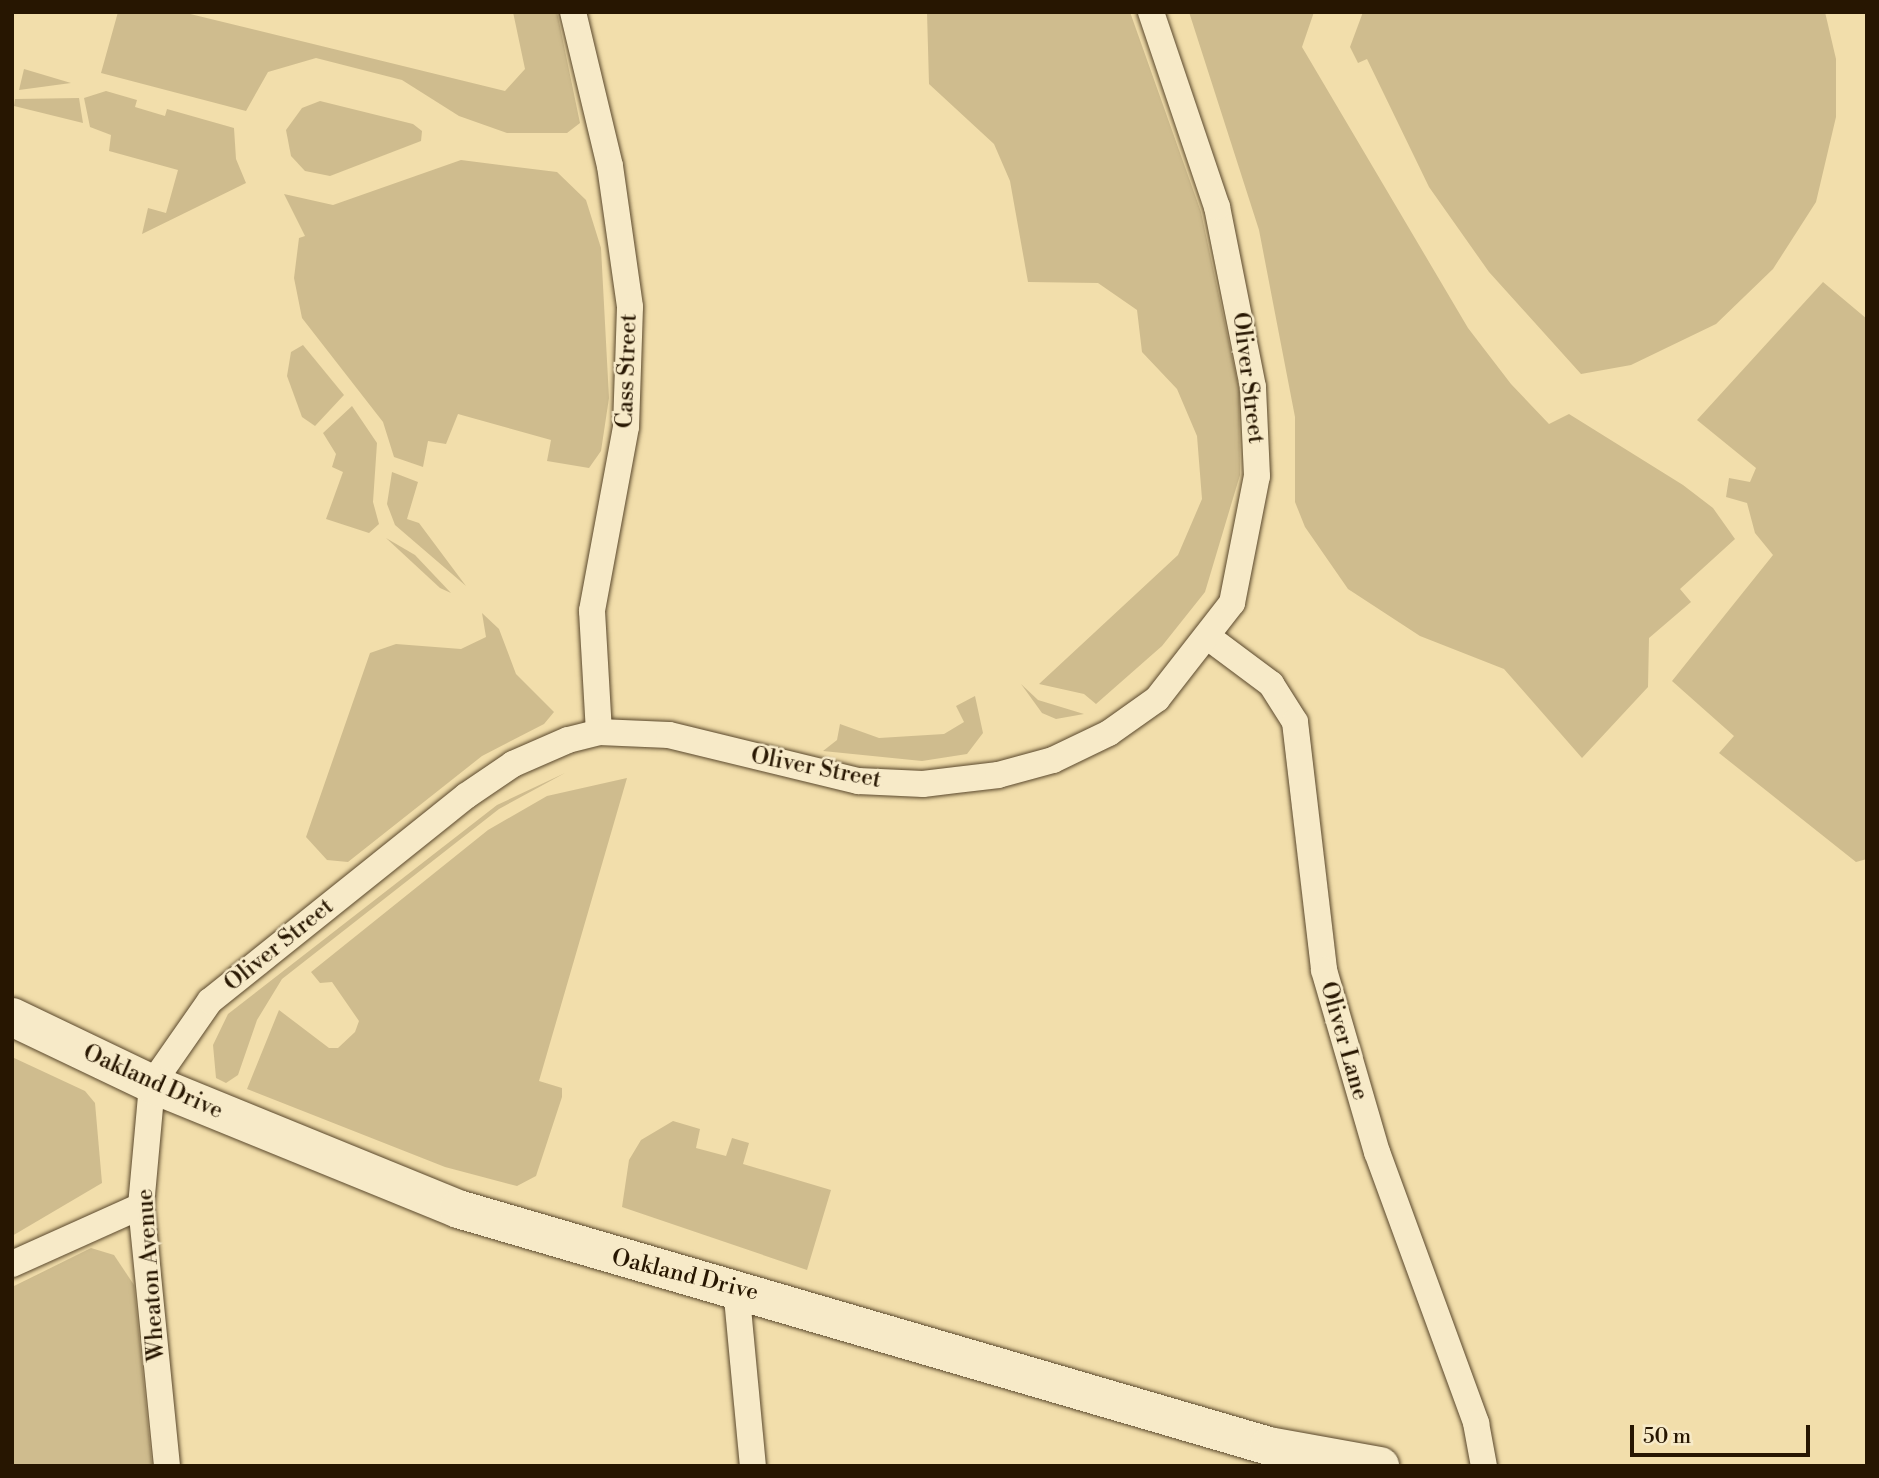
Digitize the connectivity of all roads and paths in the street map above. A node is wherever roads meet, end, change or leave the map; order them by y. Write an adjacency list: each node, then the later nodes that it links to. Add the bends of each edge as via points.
1 (573, 12): 4 (street, Cass Street, via 610,166 630,307 626,427 592,611)
2 (1151, 12): 3 (street, Oliver Street, via 1217,207 1259,431 1252,517 1232,603)
3 (1208, 637): 4 (street, Oliver Street, via 1157,699 1109,733 1054,760 970,780 858,781 669,735); 14 (street, Oliver Lane, via 1271,684 1295,722 1324,970 1377,1152 1476,1423)
4 (599, 732): 6 (street, Oliver Street, via 513,764 466,796 210,1001)
5 (12, 1017): 6 (main road, Oakland Drive)
6 (152, 1084): 7 (street, Wheaton Avenue); 9 (main road, Oakland Drive, via 458,1209)
7 (141, 1206): 8 (street); 11 (street, Wheaton Avenue)
8 (12, 1264)
9 (736, 1287): 10 (main road, Oakland Drive); 12 (street)
10 (1270, 1456): 13 (main road, Oakland Drive)
11 (167, 1466)
12 (753, 1466)
13 (1380, 1466)
14 (1484, 1466)

